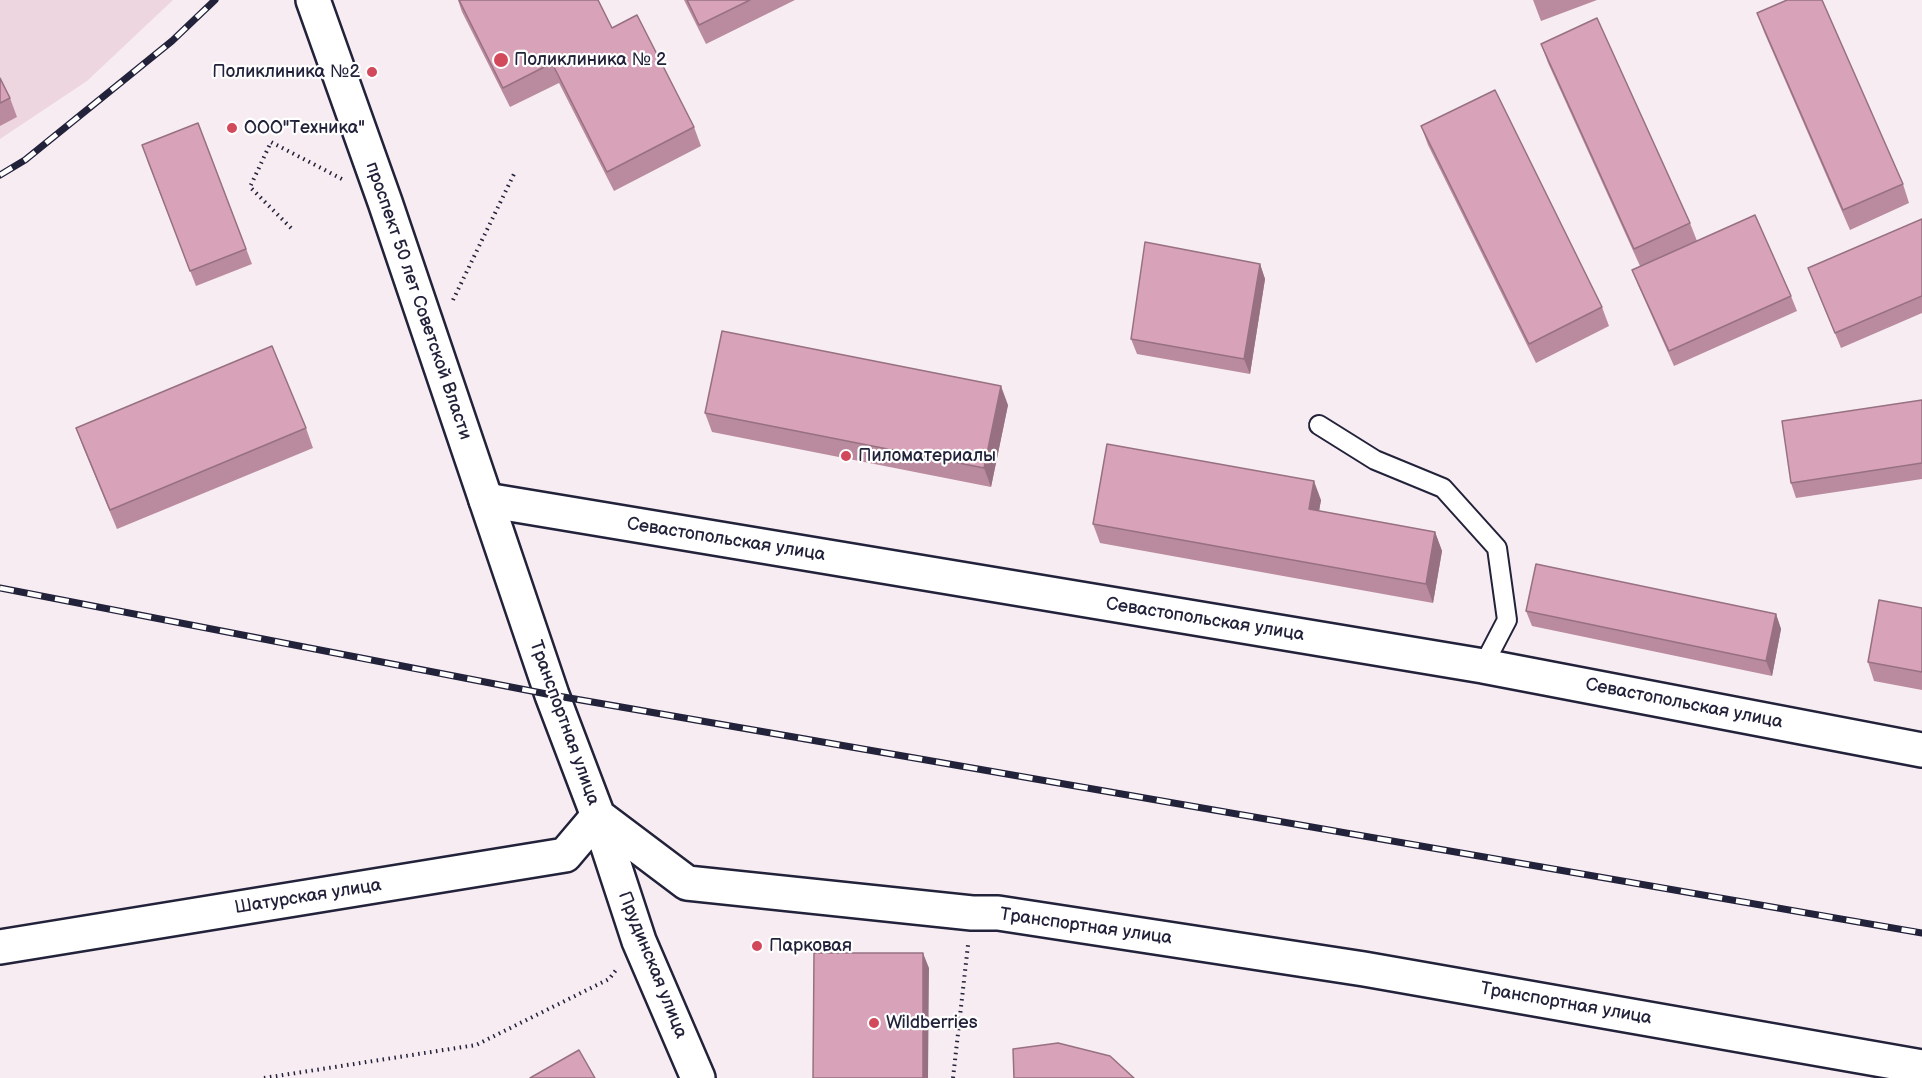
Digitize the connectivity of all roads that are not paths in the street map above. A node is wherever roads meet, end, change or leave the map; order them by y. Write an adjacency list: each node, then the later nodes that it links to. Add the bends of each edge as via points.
1 (313, 0): 3 (street, проспект 50 лет Советской Власти)
2 (1319, 425): 4 (lane, via 1375,460 1443,488 1497,548 1507,620)
3 (486, 500): 4 (street, Севастопольская улица); 6 (street, Транспортная улица)
4 (1483, 666): 5 (street, Севастопольская улица)
5 (1922, 750)
6 (598, 816): 7 (street, Шатурская улица, via 565,855); 8 (street, Транспортная улица, via 687,883 998,913 1364,969); 9 (street, Прудинская улица, via 639,941)
7 (0, 947)
8 (1921, 1068)
9 (698, 1078)

